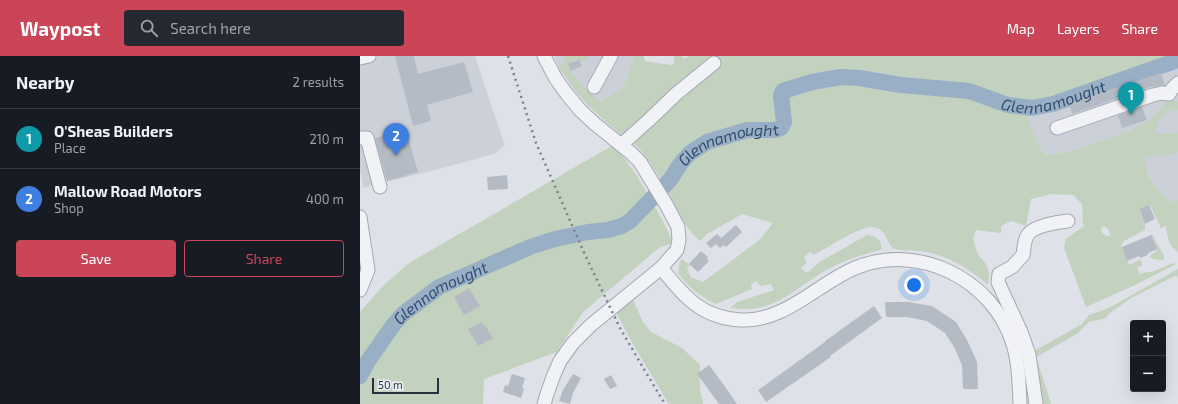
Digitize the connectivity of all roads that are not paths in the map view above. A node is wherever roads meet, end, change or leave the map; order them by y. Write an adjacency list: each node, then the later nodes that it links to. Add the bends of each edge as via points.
1 (369, 56): 4 (street)
2 (544, 56): 11 (street, via 566,94 595,124)
3 (611, 56): 7 (street)
4 (360, 58)
5 (714, 63): 11 (street)
6 (1178, 83): 8 (street, via 1172,89)
7 (594, 87)
8 (1174, 96): 9 (street, via 1162,93 1153,95)
9 (1057, 128)
10 (360, 138): 12 (street, via 366,138)
11 (621, 144): 15 (street, via 640,162 678,228 677,250)
12 (380, 187)
13 (360, 217): 16 (street, via 368,270)
14 (1068, 221): 19 (street, via 1037,228 1027,235 1023,255 1012,267 999,274 998,282 1029,355)
15 (661, 268): 17 (street, via 591,325 573,344 560,361); 18 (street, via 680,292 695,305 715,315 742,320 775,314 842,274 872,263 903,260 919,262 954,273 983,295 1006,326 1016,358)
16 (360, 290)
17 (544, 404)
18 (1020, 404)
19 (1036, 404)

